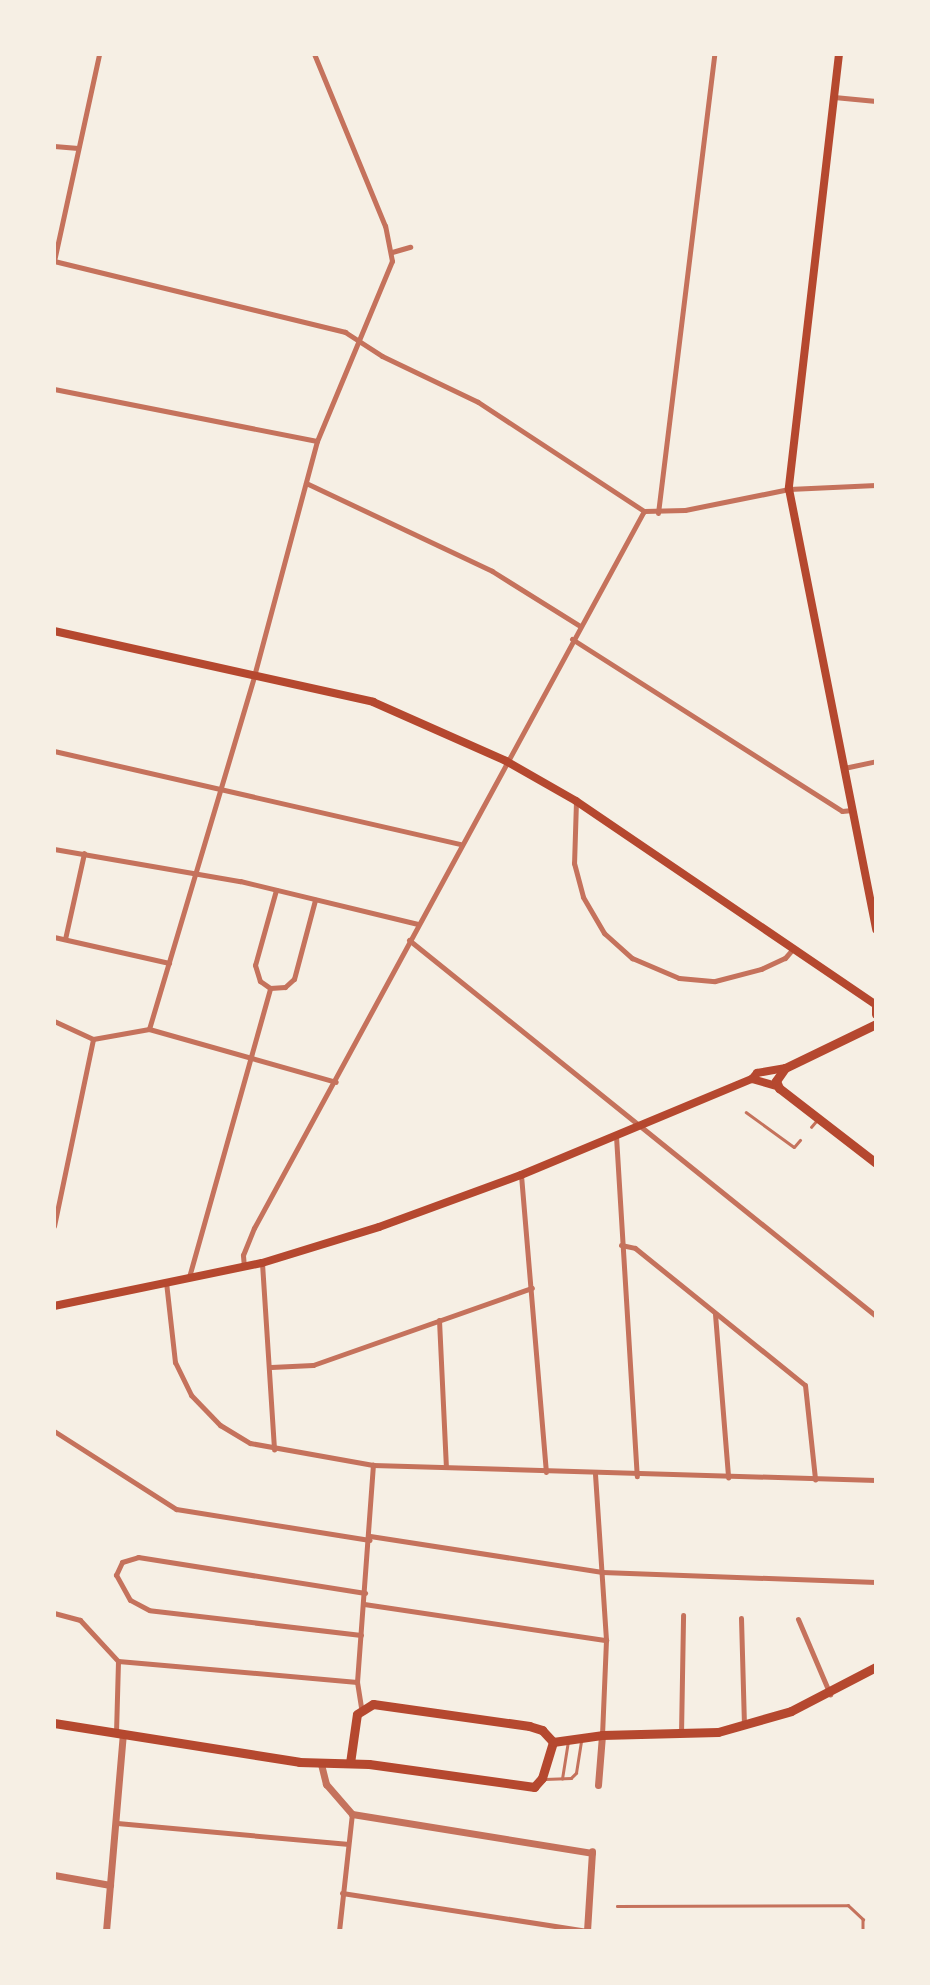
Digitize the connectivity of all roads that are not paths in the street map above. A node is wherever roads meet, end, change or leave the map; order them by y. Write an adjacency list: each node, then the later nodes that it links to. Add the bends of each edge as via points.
1 (99, 54): 8 (street)
2 (314, 54): 10 (street)
3 (714, 54): 19 (street)
4 (839, 54): 5 (main road)
5 (834, 97): 6 (street); 17 (main road)
6 (876, 101)
7 (54, 146): 8 (street)
8 (78, 148): 11 (street)
9 (410, 247): 10 (street)
10 (392, 252): 12 (street, via 388,273)
11 (54, 261): 12 (street, via 333,328)
12 (359, 340): 14 (street); 18 (street, via 478,402)
13 (54, 389): 14 (street)
14 (317, 441): 15 (street)
15 (306, 484): 20 (street, via 492,571); 23 (street)
16 (876, 485): 17 (street)
17 (789, 489): 19 (street); 27 (main road)
18 (643, 511): 19 (street); 20 (street)
19 (658, 513)
20 (580, 626): 22 (street)
21 (54, 631): 23 (main road)
22 (572, 639): 25 (street); 30 (street, via 842,811)
23 (254, 676): 25 (main road, via 373,702); 28 (street)
24 (54, 751): 28 (street)
25 (506, 761): 29 (main road); 31 (street)
26 (876, 761): 27 (street)
27 (844, 768): 30 (main road)
28 (218, 786): 31 (street); 34 (street)
29 (576, 801): 42 (main road); 42 (street, via 574,863 583,897 604,933 632,958 668,975 708,981 761,969)
30 (852, 810): 38 (main road)
31 (460, 844): 37 (street)
32 (54, 849): 33 (street)
33 (84, 853): 34 (street); 40 (street)
34 (194, 873): 35 (street); 43 (street)
35 (276, 890): 36 (street); 44 (street, via 255,969 260,981)
36 (315, 900): 37 (street); 44 (street, via 294,979 285,987)
37 (418, 924): 41 (street)
38 (876, 930)
39 (54, 937): 40 (street)
40 (65, 939): 43 (street)
41 (409, 940): 54 (street); 57 (street)
42 (792, 950): 45 (main road)
43 (169, 963): 49 (street)
44 (270, 988): 51 (street)
45 (876, 1005): 46 (main road)
46 (876, 1014)
47 (54, 1021): 50 (street)
48 (876, 1024): 52 (main road)
49 (149, 1028): 50 (street); 51 (street)
50 (93, 1039): 62 (street)
51 (251, 1058): 54 (street); 66 (street)
52 (785, 1068): 53 (main road, via 774,1067); 55 (main road, via 777,1074)
53 (752, 1079): 55 (main road); 57 (main road)
54 (336, 1082): 65 (street, via 254,1228 243,1255)
55 (776, 1086): 60 (main road, via 814,1123)
56 (746, 1112): 59 (lane, via 794,1147)
57 (642, 1124): 58 (main road); 71 (street)
58 (616, 1133): 61 (main road); 63 (street)
59 (800, 1140)
60 (876, 1163)
61 (521, 1175): 64 (main road, via 379,1227); 68 (street)
62 (54, 1226)
63 (621, 1245): 70 (street, via 635,1248); 80 (street)
64 (261, 1263): 65 (main road); 73 (street)
65 (244, 1267): 66 (main road)
66 (189, 1277): 67 (main road)
67 (166, 1282): 69 (main road); 75 (street, via 175,1362 191,1395 220,1425 250,1444)
68 (532, 1288): 72 (street); 78 (street)
69 (54, 1306)
70 (715, 1314): 81 (street); 82 (street, via 805,1385)
71 (876, 1316)
72 (439, 1320): 73 (street, via 313,1365); 77 (street)
73 (271, 1367): 75 (street)
74 (54, 1431): 84 (street, via 176,1509)
75 (274, 1450): 76 (street)
76 (373, 1465): 77 (street); 84 (street)
77 (446, 1466): 78 (street)
78 (546, 1472): 79 (street)
79 (595, 1474): 80 (street); 85 (street)
80 (637, 1476): 81 (street)
81 (728, 1477): 82 (street)
82 (815, 1479): 83 (street)
83 (876, 1480)
84 (370, 1538): 85 (street); 87 (street)
85 (601, 1572): 86 (street); 94 (street)
86 (876, 1582)
87 (365, 1593): 88 (street); 93 (street, via 142,1557 127,1559 119,1566 116,1579 130,1600 143,1608)
88 (364, 1604): 93 (street); 94 (street)
89 (54, 1613): 95 (street, via 80,1620)
90 (683, 1615): 104 (street)
91 (741, 1618): 101 (street)
92 (798, 1619): 98 (street)
93 (362, 1635): 97 (street)
94 (606, 1640): 103 (street)
95 (118, 1661): 97 (street); 102 (street)
96 (876, 1667): 98 (main road)
97 (357, 1682): 99 (street)
98 (831, 1695): 101 (main road)
99 (361, 1707): 107 (main road, via 398,1705 529,1726 542,1730); 108 (main road)
100 (54, 1723): 102 (main road)
101 (744, 1725): 104 (main road)
102 (119, 1734): 109 (main road); 114 (street)
103 (602, 1735): 104 (main road); 105 (main road); 112 (street)
104 (681, 1736)
105 (581, 1737): 106 (main road); 110 (lane, via 576,1773)
106 (568, 1738): 107 (main road); 110 (lane)
107 (553, 1742): 111 (main road)
108 (350, 1763): 109 (main road); 111 (main road)
109 (321, 1764): 113 (street, via 326,1784)
110 (562, 1779): 111 (lane)
111 (540, 1781)
112 (598, 1784)
113 (352, 1814): 115 (street); 122 (street, via 592,1851)
114 (117, 1823): 115 (street); 117 (street)
115 (346, 1844): 118 (street)
116 (54, 1875): 117 (street)
117 (110, 1885): 120 (street)
118 (342, 1893): 121 (street); 122 (street)
119 (617, 1906): 123 (lane, via 848,1905 863,1919)
120 (106, 1931)
121 (340, 1931)
122 (587, 1931)
123 (863, 1931)

